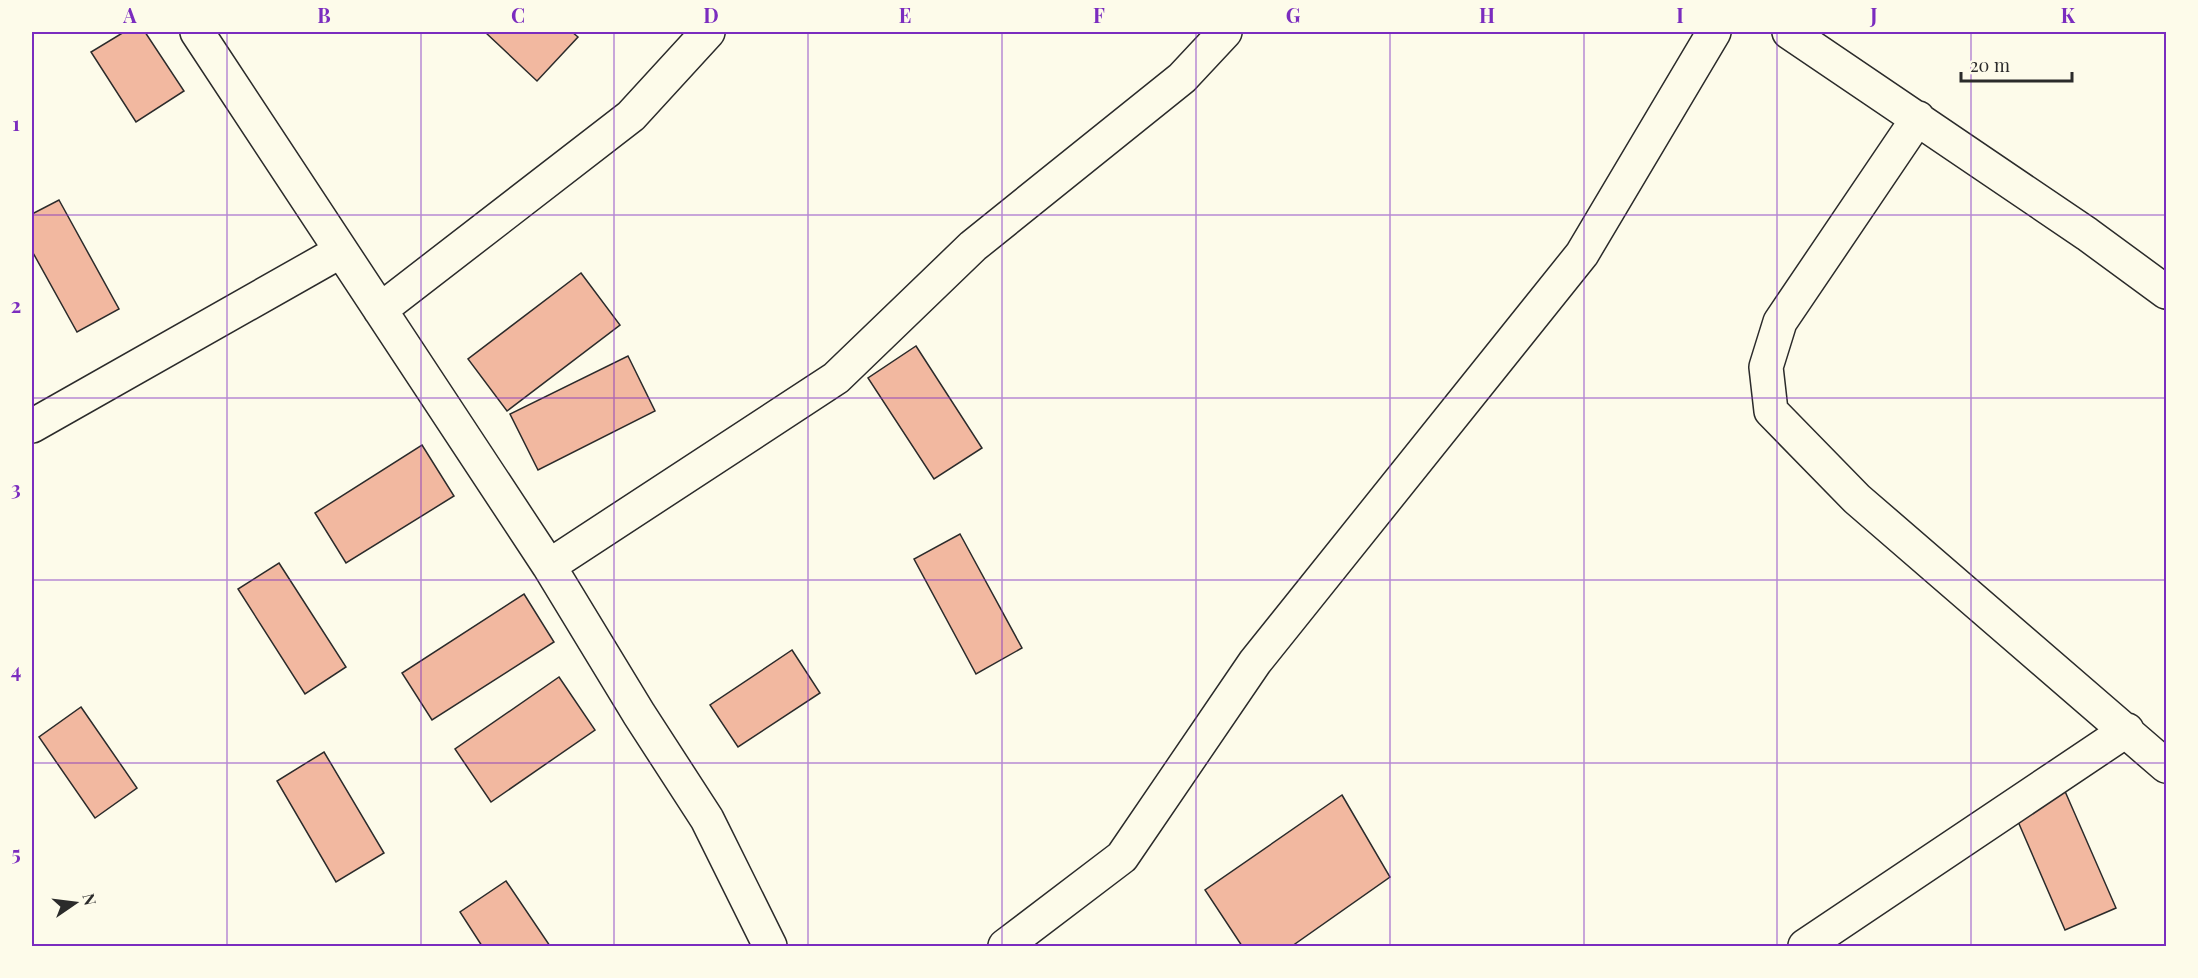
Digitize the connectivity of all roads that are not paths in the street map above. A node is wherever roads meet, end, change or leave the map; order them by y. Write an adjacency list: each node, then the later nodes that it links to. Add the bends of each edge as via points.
1 (197, 32): 7 (street)
2 (708, 32): 9 (street, via 631,116)
3 (1225, 32): 11 (street, via 1182,78 973,246 836,378)
4 (1714, 32): 15 (street, via 1582,254 1256,662 1122,857)
5 (1789, 32): 6 (street)
6 (1918, 118): 8 (street); 12 (street, via 1780,322 1766,367 1771,411 1857,498)
7 (340, 251): 9 (street); 10 (street)
8 (2166, 292)
9 (380, 310): 11 (street)
10 (32, 426)
11 (549, 566): 14 (street, via 707,819)
12 (2127, 729): 13 (street); 16 (street)
13 (2166, 766)
14 (770, 946)
15 (1005, 946)
16 (1805, 946)

